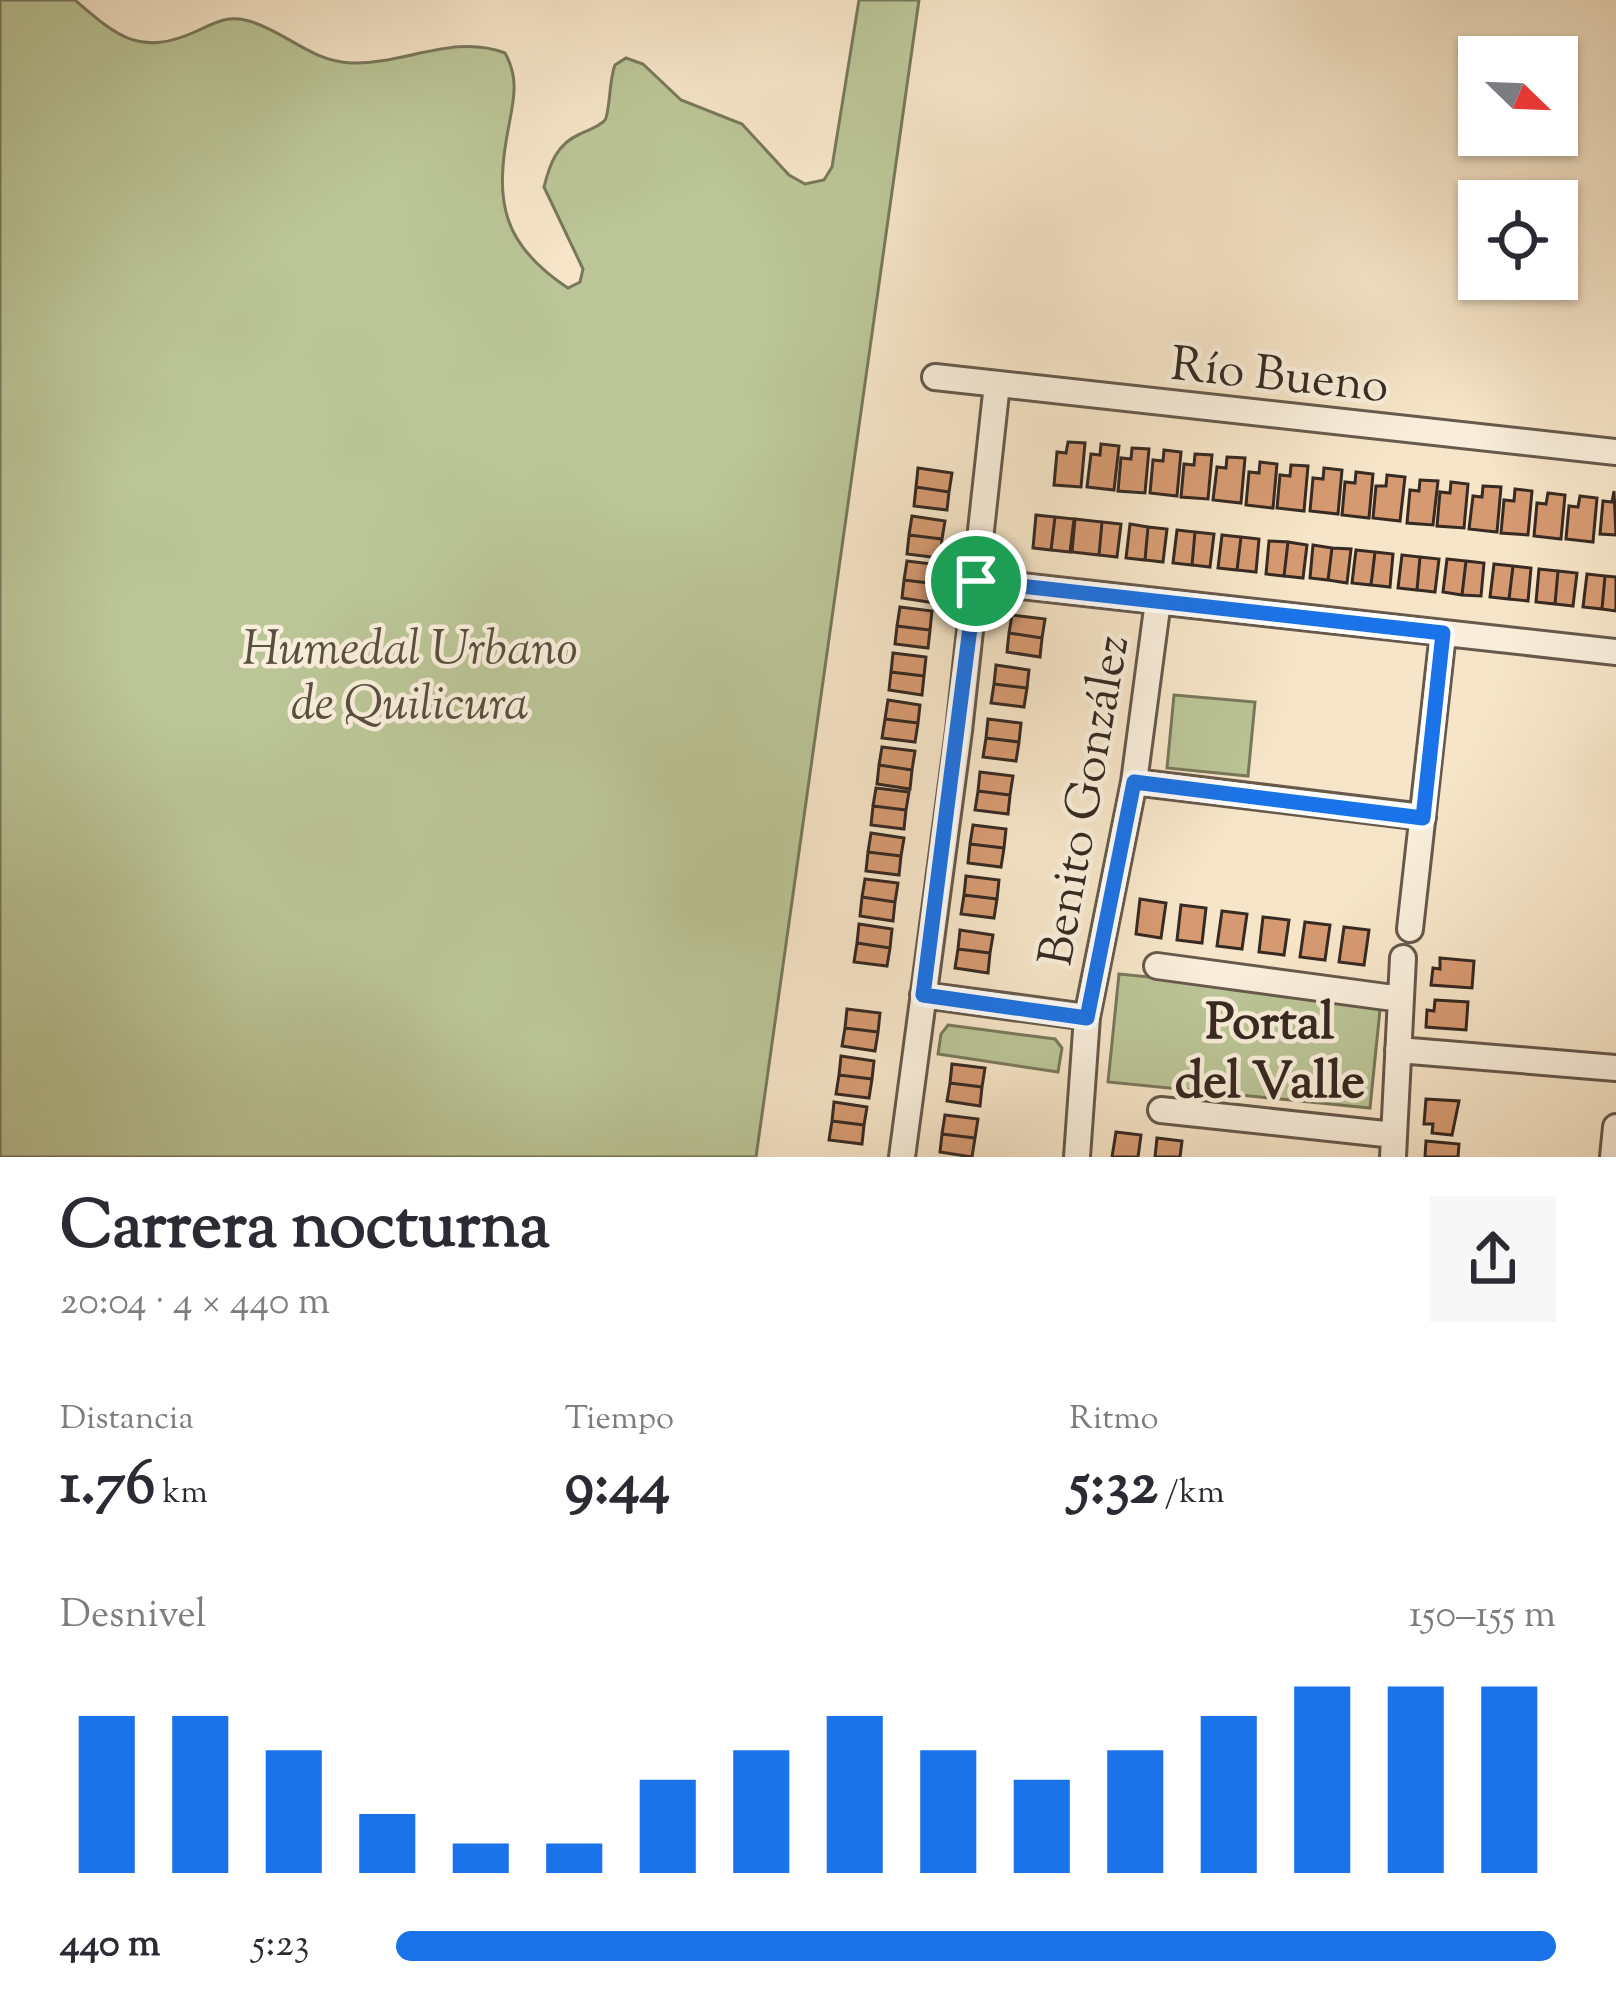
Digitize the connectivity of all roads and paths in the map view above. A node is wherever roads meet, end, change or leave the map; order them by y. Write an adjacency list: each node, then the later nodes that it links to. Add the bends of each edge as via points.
1 (935, 377): 2 (street, Río Bueno)
2 (997, 384): 3 (street, Río Bueno); 4 (street)
3 (1616, 452)
4 (976, 581): 5 (street); 13 (street)
5 (1158, 601): 6 (street); 8 (street, Benito González)
6 (1443, 633): 7 (street); 9 (street)
7 (1616, 652)
8 (1134, 782): 9 (street); 15 (street, Benito González)
9 (1423, 818): 10 (street)
10 (1410, 928)
11 (1403, 958): 14 (street)
12 (1157, 966): 14 (street)
13 (923, 995): 15 (street); 21 (street)
14 (1401, 999): 16 (street)
15 (1087, 1018): 22 (street, Benito González)
16 (1398, 1050): 17 (street); 20 (street)
17 (1616, 1068)
18 (1161, 1110): 20 (street)
19 (1616, 1127): 23 (street)
20 (1393, 1146)
21 (902, 1157)
22 (1077, 1157)
23 (1613, 1157)

